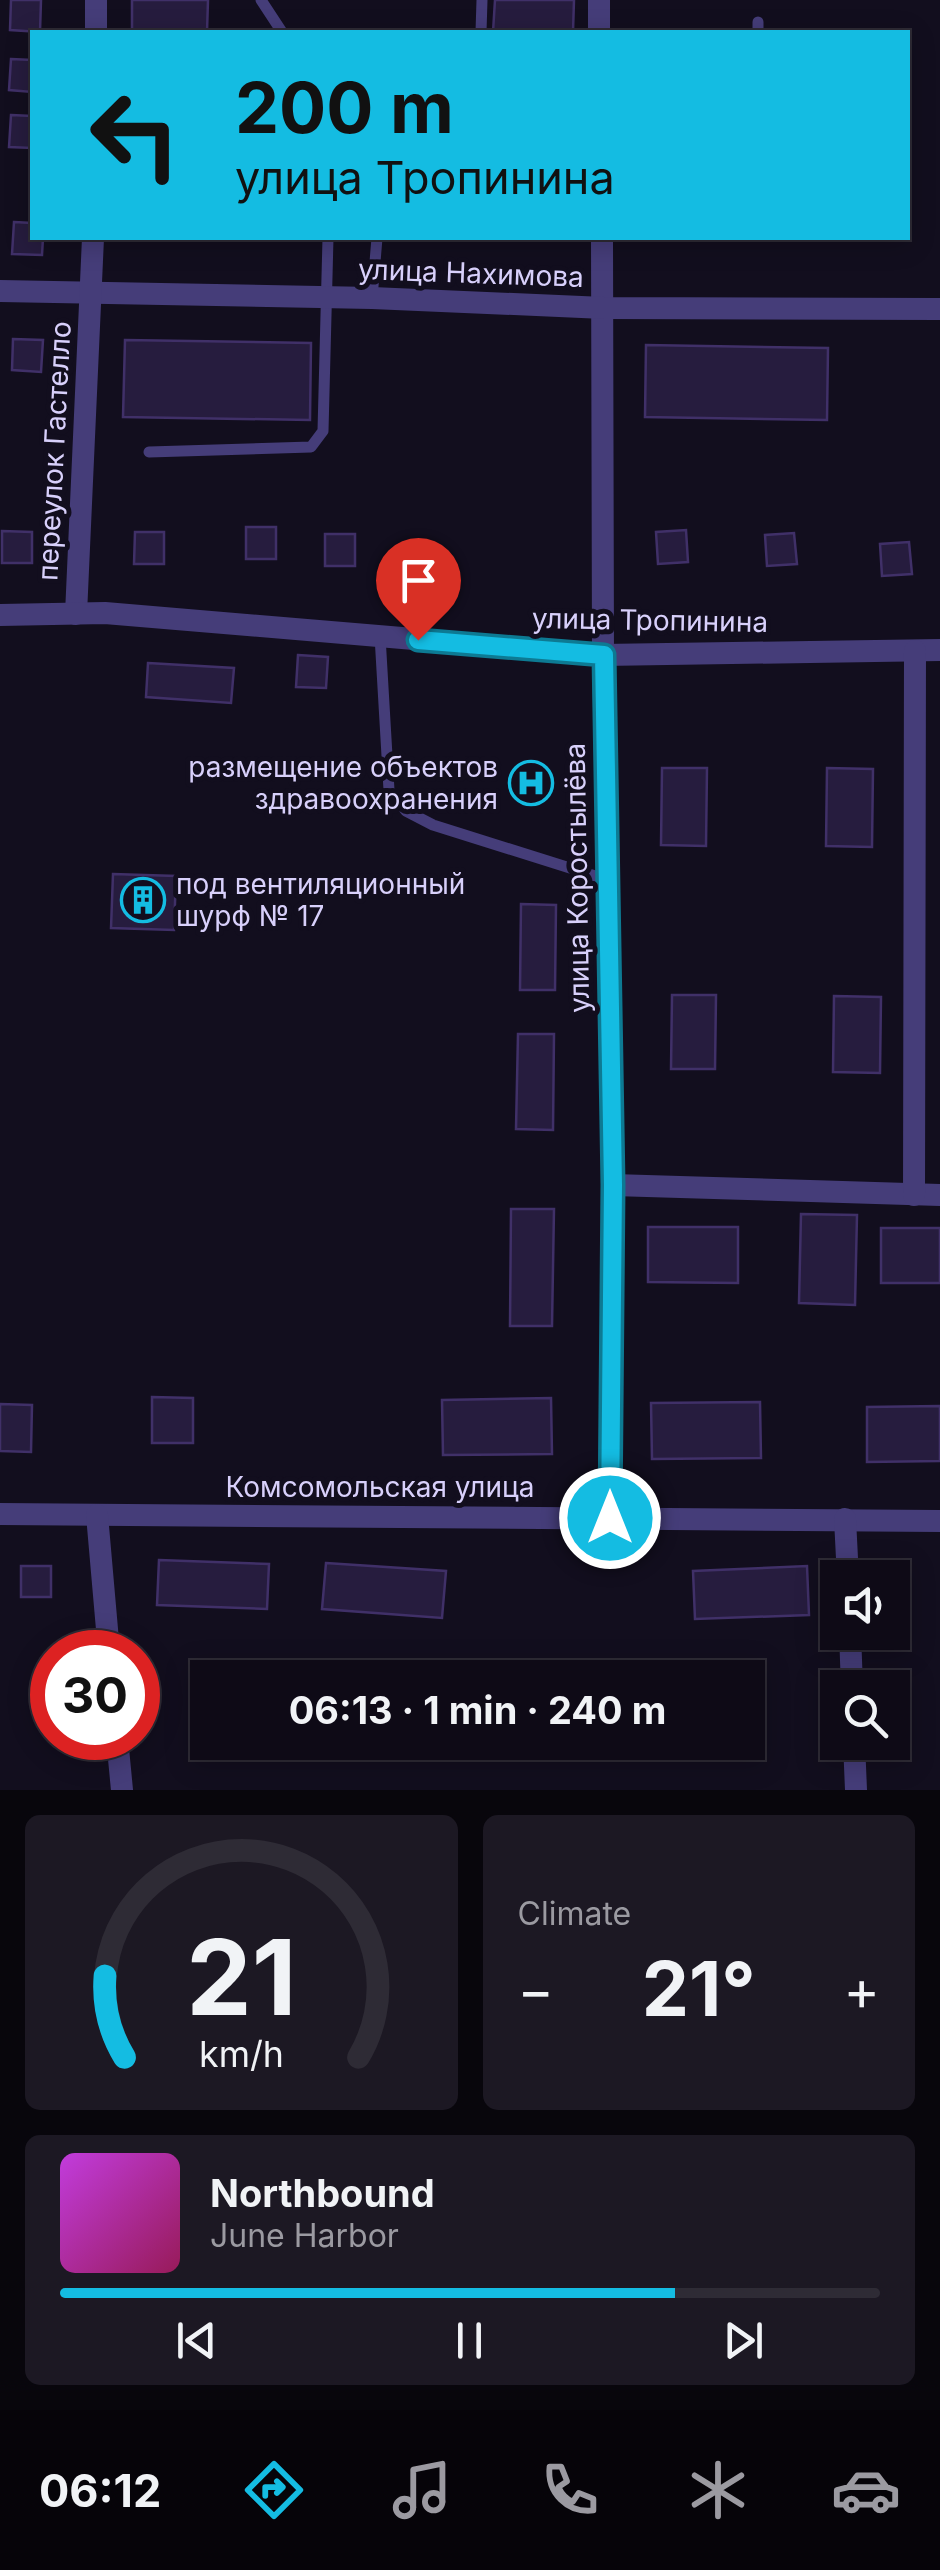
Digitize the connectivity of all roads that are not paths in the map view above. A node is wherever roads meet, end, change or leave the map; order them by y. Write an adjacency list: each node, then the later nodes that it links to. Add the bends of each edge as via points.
1 (96, 0): 5 (street)
2 (260, 0): 6 (lane)
3 (482, 0): 7 (lane)
4 (600, 0): 8 (street)
5 (96, 30)
6 (281, 30)
7 (481, 30)
8 (600, 30)
9 (93, 240): 14 (street, переулок Гастелло)
10 (328, 240): 15 (lane)
11 (378, 240): 16 (lane)
12 (602, 240): 17 (street, улица Коростылёва)
13 (0, 291): 14 (street, улица Нахимова)
14 (92, 291): 15 (street, улица Нахимова); 21 (street, переулок Гастелло)
15 (324, 298): 16 (street, улица Нахимова); 19 (lane, via 323,430 310,448)
16 (372, 298): 17 (street, улица Нахимова)
17 (604, 308): 18 (street, улица Нахимова); 25 (street, улица Коростылёва)
18 (940, 309)
19 (149, 452)
20 (0, 614): 21 (street, улица Тропинина)
21 (76, 614): 22 (street, улица Тропинина)
22 (380, 636): 25 (street, улица Тропинина); 26 (lane, via 390,790 406,811)
23 (915, 650): 24 (street, улица Тропинина); 25 (street, улица Тропинина); 28 (street)
24 (940, 650)
25 (604, 655): 26 (street, улица Коростылёва)
26 (608, 880): 27 (street, улица Коростылёва)
27 (613, 1185): 28 (street); 32 (street, улица Коростылёва)
28 (914, 1195): 29 (street)
29 (940, 1195)
30 (0, 1514): 31 (street, Комсомольская улица)
31 (97, 1515): 32 (street, Комсомольская улица); 36 (street)
32 (610, 1518): 33 (street, Комсомольская улица)
33 (846, 1519): 34 (street, Комсомольская улица); 35 (street)
34 (940, 1521)
35 (847, 1560)
36 (107, 1630)
37 (119, 1760): 39 (street)
38 (855, 1760): 40 (street)
39 (122, 1790)
40 (856, 1790)

